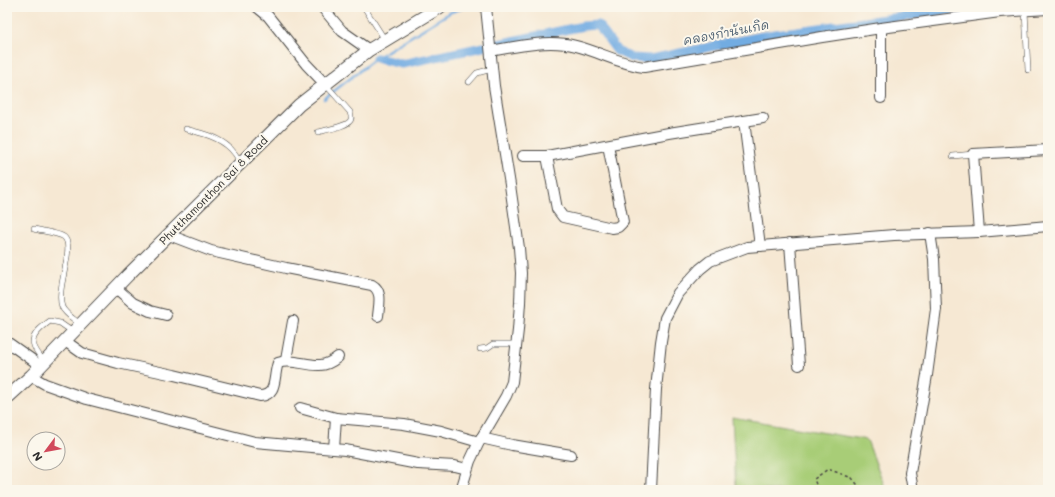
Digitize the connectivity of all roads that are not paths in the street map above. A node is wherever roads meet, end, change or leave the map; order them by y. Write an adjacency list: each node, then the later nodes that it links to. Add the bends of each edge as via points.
1 (257, 7): 15 (street, via 268,16)
2 (322, 7): 10 (street, via 342,31)
3 (364, 7): 9 (lane)
4 (440, 7): 9 (street, Phutthamonthon Sai 8 Road)
5 (486, 7): 11 (street)
6 (1048, 9): 7 (street)
7 (1025, 10): 8 (street); 13 (lane)
8 (881, 28): 11 (street, via 644,67 629,65 575,45 525,45); 16 (street)
9 (385, 40): 10 (street, Phutthamonthon Sai 8 Road)
10 (369, 50): 15 (street, Phutthamonthon Sai 8 Road)
11 (491, 51): 12 (street)
12 (492, 69): 14 (lane, via 476,73); 41 (street, via 521,273)
13 (1028, 70)
14 (469, 82)
15 (325, 84): 20 (lane, via 350,112 352,118 345,125); 27 (street, Phutthamonthon Sai 8 Road, via 299,105)
16 (882, 98)
17 (763, 118): 18 (street)
18 (744, 121): 21 (street); 34 (street)
19 (186, 128): 27 (lane, via 210,135 221,142 231,149)
20 (318, 132)
21 (608, 145): 25 (street); 25 (street, via 623,222 618,227 612,228 563,217 560,214)
22 (1048, 150): 23 (street)
23 (974, 154): 26 (lane); 30 (street)
24 (523, 156): 25 (street)
25 (547, 156)
26 (953, 156)
27 (241, 163): 32 (street, Phutthamonthon Sai 8 Road)
28 (1048, 226): 30 (street)
29 (34, 229): 39 (lane, via 63,236 67,240 68,256 59,297)
30 (979, 232): 31 (street)
31 (930, 233): 33 (street); 57 (street, via 936,309 910,473)
32 (169, 234): 35 (street, Phutthamonthon Sai 8 Road); 37 (street, via 211,251 372,285 380,292)
33 (790, 243): 34 (street); 46 (street)
34 (760, 246): 56 (street, via 747,247 710,262 700,269 678,293 665,318 656,389)
35 (116, 288): 36 (street, via 133,303); 39 (street, Phutthamonthon Sai 8 Road)
36 (166, 315)
37 (378, 316)
38 (293, 321): 44 (street)
39 (73, 332): 44 (street, via 82,353 260,396 271,393 278,363); 45 (street, Phutthamonthon Sai 8 Road); 45 (lane, via 60,323 50,321 40,328 33,338 33,345)
40 (7, 342): 45 (street)
41 (516, 344): 42 (lane, via 493,344); 51 (street, via 512,382)
42 (480, 349)
43 (338, 357): 44 (street, via 328,364 321,365)
44 (286, 360)
45 (42, 364): 47 (street, Phutthamonthon Sai 8 Road)
46 (798, 365)
47 (31, 376): 48 (street, Phutthamonthon Sai 8 Road); 52 (street, via 45,384 87,399 255,442)
48 (7, 398)
49 (300, 408): 50 (street)
50 (336, 418): 51 (street, via 404,424); 52 (street)
51 (480, 440): 53 (street); 54 (street)
52 (334, 449): 54 (street, via 418,464)
53 (571, 455)
54 (468, 469): 55 (street)
55 (461, 490)
56 (650, 490)
57 (913, 490)

